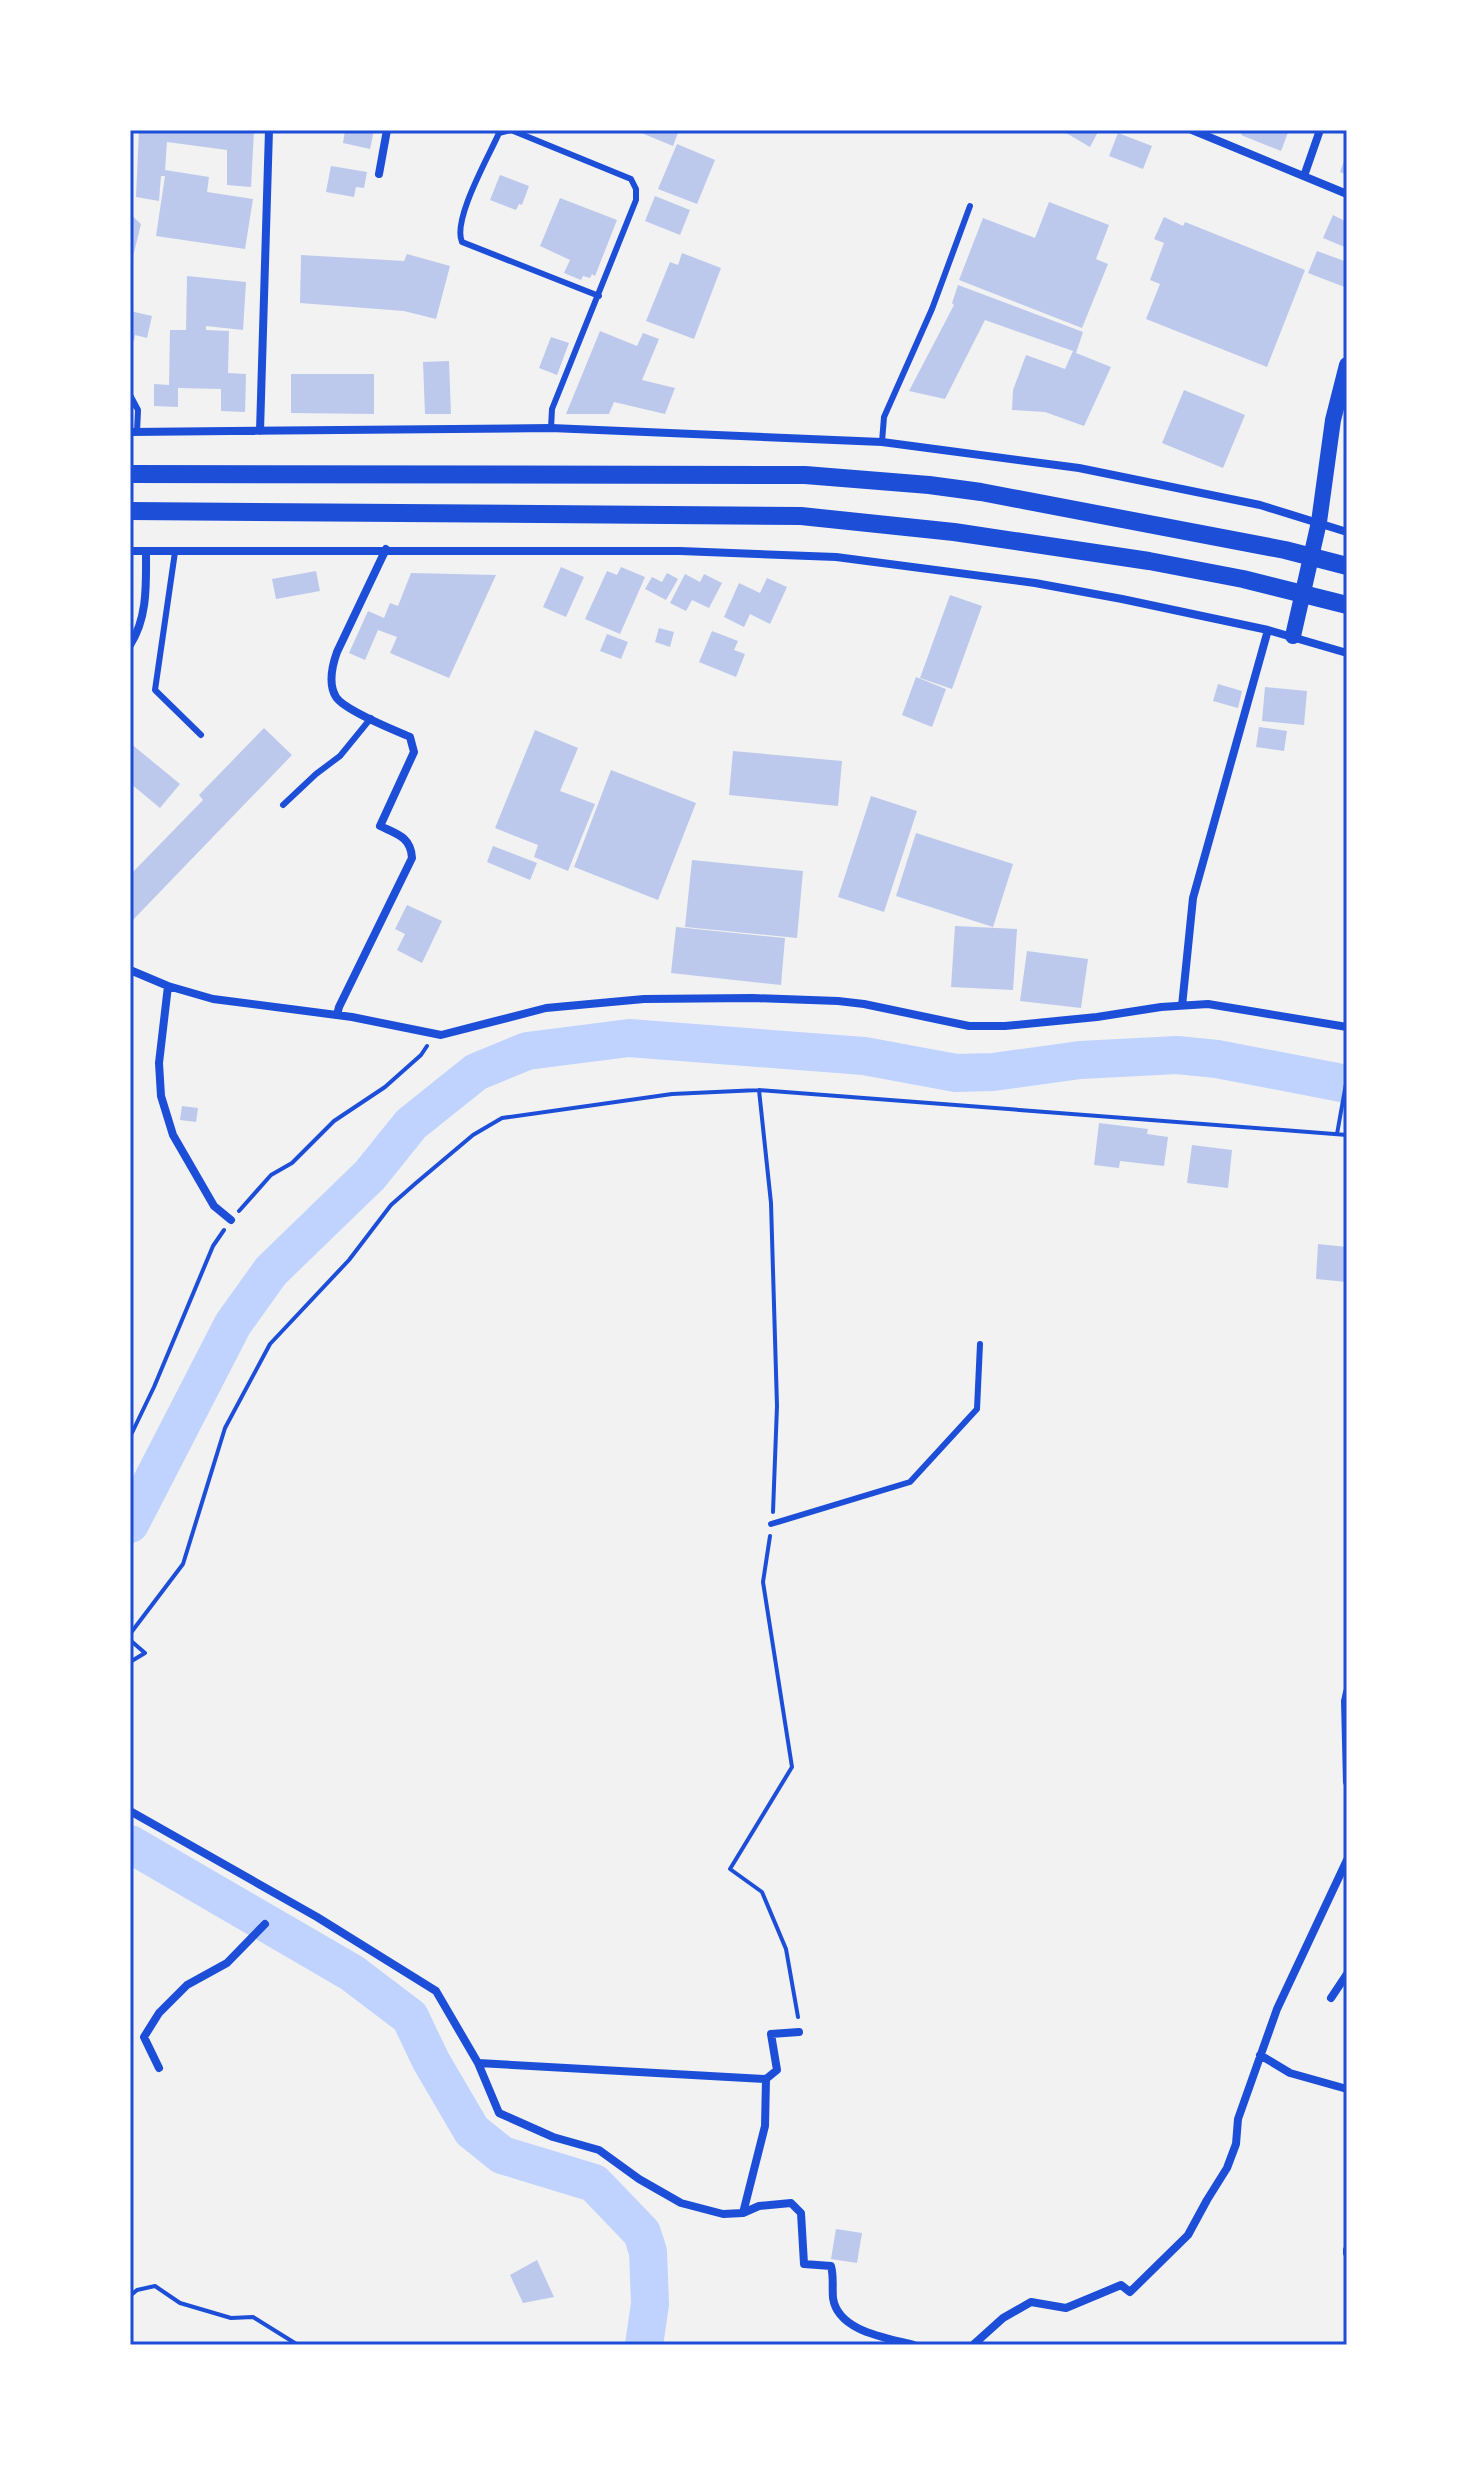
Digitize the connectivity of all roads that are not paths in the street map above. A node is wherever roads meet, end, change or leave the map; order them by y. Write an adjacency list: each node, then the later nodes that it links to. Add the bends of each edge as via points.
1 (269, 130): 13 (street)
2 (387, 130): 5 (street)
3 (1195, 130): 6 (street)
4 (1320, 130): 6 (street)
5 (379, 174)
6 (1304, 176): 7 (street)
7 (1347, 194)
8 (970, 206): 15 (lane, via 884,417)
9 (599, 296): 9 (lane, via 636,200 631,179 511,130 499,133 461,218 462,242); 12 (lane, via 552,409)
10 (1347, 365): 18 (main road, via 1333,420)
11 (130, 395): 14 (lane, via 138,410)
12 (551, 428): 13 (street); 15 (street)
13 (260, 431): 14 (street)
14 (134, 432)
15 (882, 442): 18 (street, via 1079,468)
16 (130, 474): 24 (highway, via 805,475 981,492)
17 (130, 511): 26 (highway, via 801,516 1149,561)
18 (1319, 522): 19 (street); 24 (main road)
19 (1347, 532)
20 (386, 549): 23 (street); 28 (street, via 836,557 1035,583); 32 (street, via 331,668 334,695)
21 (130, 551): 22 (street)
22 (146, 551): 23 (street); 30 (street, via 146,601)
23 (175, 552): 33 (lane, via 155,690)
24 (1311, 556): 25 (highway); 26 (main road)
25 (1347, 566)
26 (1302, 594): 27 (highway); 29 (main road)
27 (1347, 605)
28 (1268, 630): 29 (street); 37 (street, via 1193,898)
29 (1293, 636): 31 (street)
30 (130, 645)
31 (1347, 653)
32 (371, 718): 34 (lane, via 340,756); 38 (street, via 410,737 414,752 380,826 406,839 412,858)
33 (201, 735)
34 (283, 805)
35 (130, 970): 36 (street)
36 (168, 986): 38 (street, via 213,999); 40 (street, via 159,1063 161,1096 173,1135 214,1206)
37 (1182, 1006): 38 (street, via 981,1026 838,1001 644,999 546,1008 435,1034); 39 (street, via 1208,1004)
38 (337, 1015)
39 (1347, 1027)
40 (231, 1220)
41 (980, 1344): 42 (lane, via 977,1409 910,1482)
42 (771, 1524)
43 (1347, 1692): 44 (street)
44 (1347, 1782)
45 (130, 1811): 52 (street, via 436,1991)
46 (1347, 1860): 51 (street)
47 (265, 1924): 53 (street, via 227,1963 187,1985 159,2013 144,2037)
48 (1347, 1974): 49 (street)
49 (1331, 1998)
50 (799, 2032): 54 (street, via 771,2034 777,2070)
51 (1260, 2055): 55 (street, via 1290,2073); 60 (street, via 1227,2168 1188,2235 1130,2292 1121,2285 1066,2308 1031,2302)
52 (478, 2063): 54 (street); 56 (street, via 499,2113 599,2150 681,2203 723,2214)
53 (159, 2068)
54 (766, 2079): 56 (street, via 765,2126)
55 (1347, 2089)
56 (743, 2213): 57 (street, via 791,2203 801,2213 804,2264 831,2266 838,2312 850,2324)
57 (875, 2334): 58 (street); 59 (street)
58 (872, 2345)
59 (914, 2345)
60 (973, 2345)

